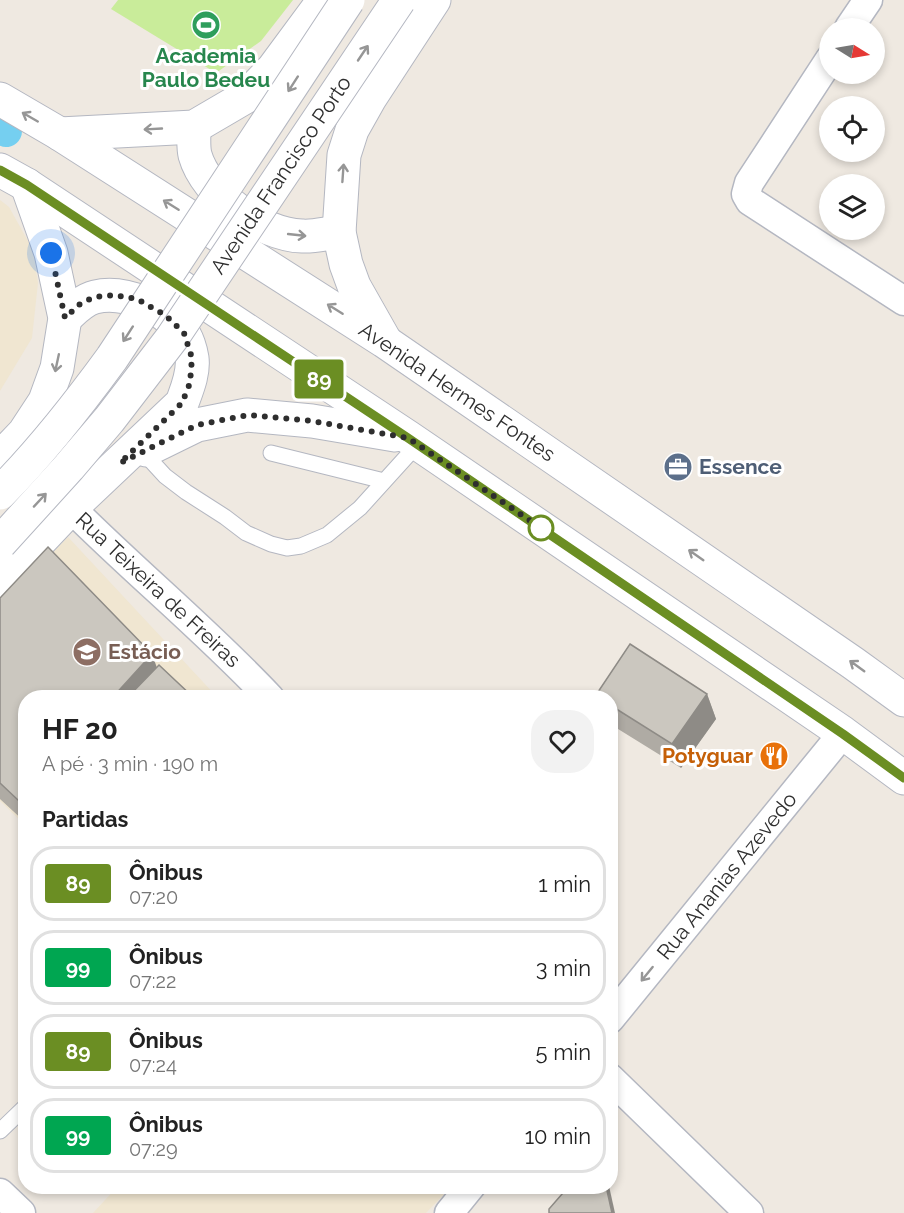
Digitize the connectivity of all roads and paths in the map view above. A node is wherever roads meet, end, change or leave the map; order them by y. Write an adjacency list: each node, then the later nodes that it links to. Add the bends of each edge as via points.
1 (324, 0): 9 (main road, via 273,69 247,96)
2 (348, 0): 21 (main road, one-way to 21, bridge, via 112,358 60,427)
3 (399, 0): 23 (main road, Avenida Francisco Porto, one-way to 3, bridge, via 89,444 172,338)
4 (434, 0): 12 (main road, one-way to 4, via 344,155 352,130)
5 (868, 0): 6 (street)
6 (856, 18)
7 (819, 76): 13 (street, via 748,183 747,194 750,201)
8 (0, 99): 10 (main road, Avenida Hermes Fontes, one-way to 8)
9 (194, 127): 10 (main road, one-way to 10); 12 (main road, one-way to 12, via 195,155 202,170 210,184 241,213 291,235)
10 (60, 134): 15 (main road, Avenida Hermes Fontes, one-way to 10)
11 (13, 178): 14 (main road, via 51,253); 16 (main road)
12 (339, 232): 15 (main road, via 354,286)
13 (904, 301)
14 (65, 318): 18 (main road, via 81,303 114,295 137,299 165,315 184,333 192,358 190,383 182,403); 19 (main road, one-way to 19, via 57,368 45,401 24,433)
15 (384, 341): 26 (main road, Avenida Hermes Fontes, one-way to 15)
16 (413, 441): 18 (main road, via 312,421 248,415 197,425); 20 (lane); 27 (main road)
17 (271, 453): 20 (lane)
18 (131, 457): 20 (lane, via 246,533 288,548 327,535); 22 (main road)
19 (0, 458)
20 (384, 481)
21 (0, 493)
22 (71, 508): 24 (main road); 25 (street, Rua Teixeira de Freiras)
23 (0, 543)
24 (0, 583)
25 (263, 690)
26 (904, 700)
27 (843, 734): 28 (main road); 29 (street, Rua Ananias Azevedo, one-way to 29)
28 (904, 778)
29 (618, 1009)
30 (618, 1086): 35 (street)
31 (18, 1114): 32 (lane)
32 (0, 1131)
33 (0, 1192): 34 (street)
34 (21, 1213)
35 (749, 1213)

